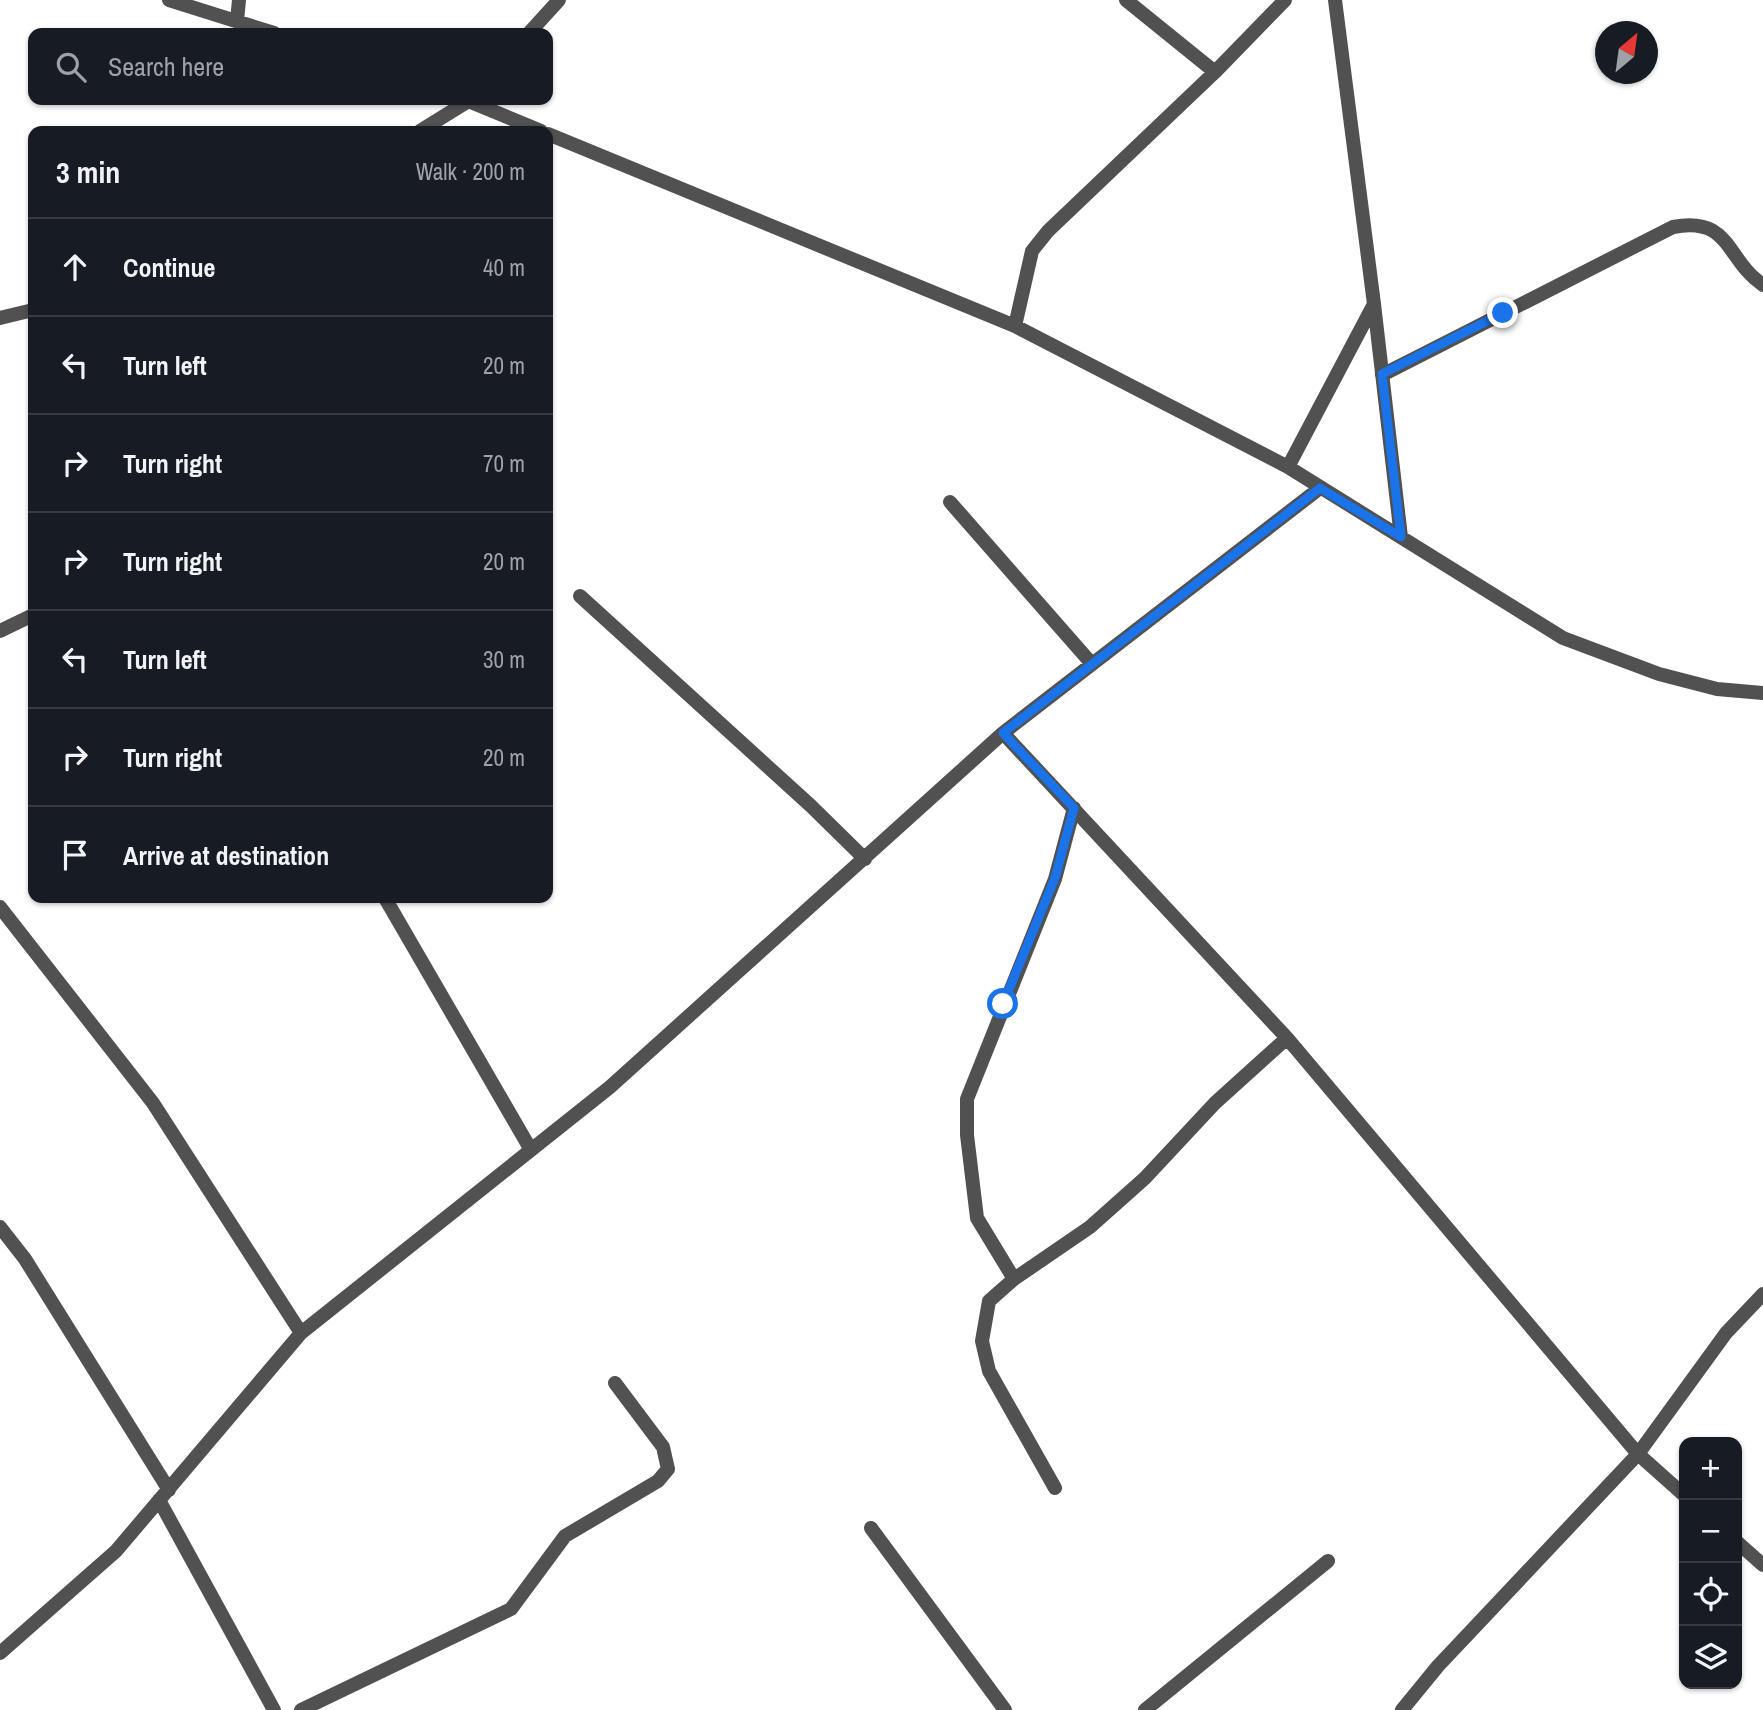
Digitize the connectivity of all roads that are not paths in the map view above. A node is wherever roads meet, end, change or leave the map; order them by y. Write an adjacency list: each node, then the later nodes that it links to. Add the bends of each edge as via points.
1 (169, 0): 7 (street)
2 (239, 0): 7 (street)
3 (559, 0): 9 (street)
4 (1126, 0): 10 (street)
5 (1284, 0): 10 (street)
6 (1335, 0): 17 (street)
7 (237, 20): 8 (street)
8 (260, 28)
9 (534, 28)
10 (1214, 72): 20 (street, via 1032,251)
11 (461, 105): 13 (street)
12 (481, 105): 14 (street)
13 (428, 126)
14 (529, 126)
15 (553, 136): 20 (street)
16 (1763, 285): 21 (street, via 1713,229 1694,223 1673,227)
17 (1374, 304): 21 (street); 22 (street)
18 (28, 311): 19 (street)
19 (0, 318)
20 (1015, 326): 22 (street)
21 (1382, 374): 25 (street)
22 (1288, 467): 23 (street)
23 (1320, 488): 25 (street); 29 (street)
24 (950, 502): 29 (street)
25 (1401, 537): 30 (street, via 1563,638 1659,674 1717,689)
26 (580, 596): 33 (street)
27 (28, 617): 28 (street)
28 (0, 631)
29 (1092, 664): 31 (street)
30 (1763, 692)
31 (1003, 733): 32 (street); 33 (street)
32 (1074, 808): 36 (street); 39 (street, via 1055,878 967,1099 977,1218)
33 (865, 859): 37 (street, via 610,1087)
34 (388, 903): 37 (street)
35 (0, 907): 41 (street, via 153,1103)
36 (1287, 1038): 39 (street, via 1215,1102 1145,1178 1090,1227); 43 (street)
37 (531, 1150): 41 (street)
38 (0, 1227): 46 (street, via 25,1259)
39 (1014, 1279): 44 (street, via 989,1301 982,1340 989,1371)
40 (1763, 1294): 43 (street, via 1726,1333)
41 (301, 1333): 46 (street)
42 (615, 1384): 53 (street, via 663,1447 668,1469 658,1481 565,1536 511,1609)
43 (1638, 1454): 45 (street); 56 (street)
44 (1055, 1488)
45 (1679, 1491)
46 (164, 1495): 51 (street, via 116,1551); 52 (street)
47 (871, 1528): 54 (street)
48 (1742, 1546): 50 (street)
49 (1328, 1561): 55 (street)
50 (1763, 1565)
51 (0, 1653)
52 (274, 1710)
53 (301, 1710)
54 (1005, 1710)
55 (1146, 1710)
56 (1402, 1710)

